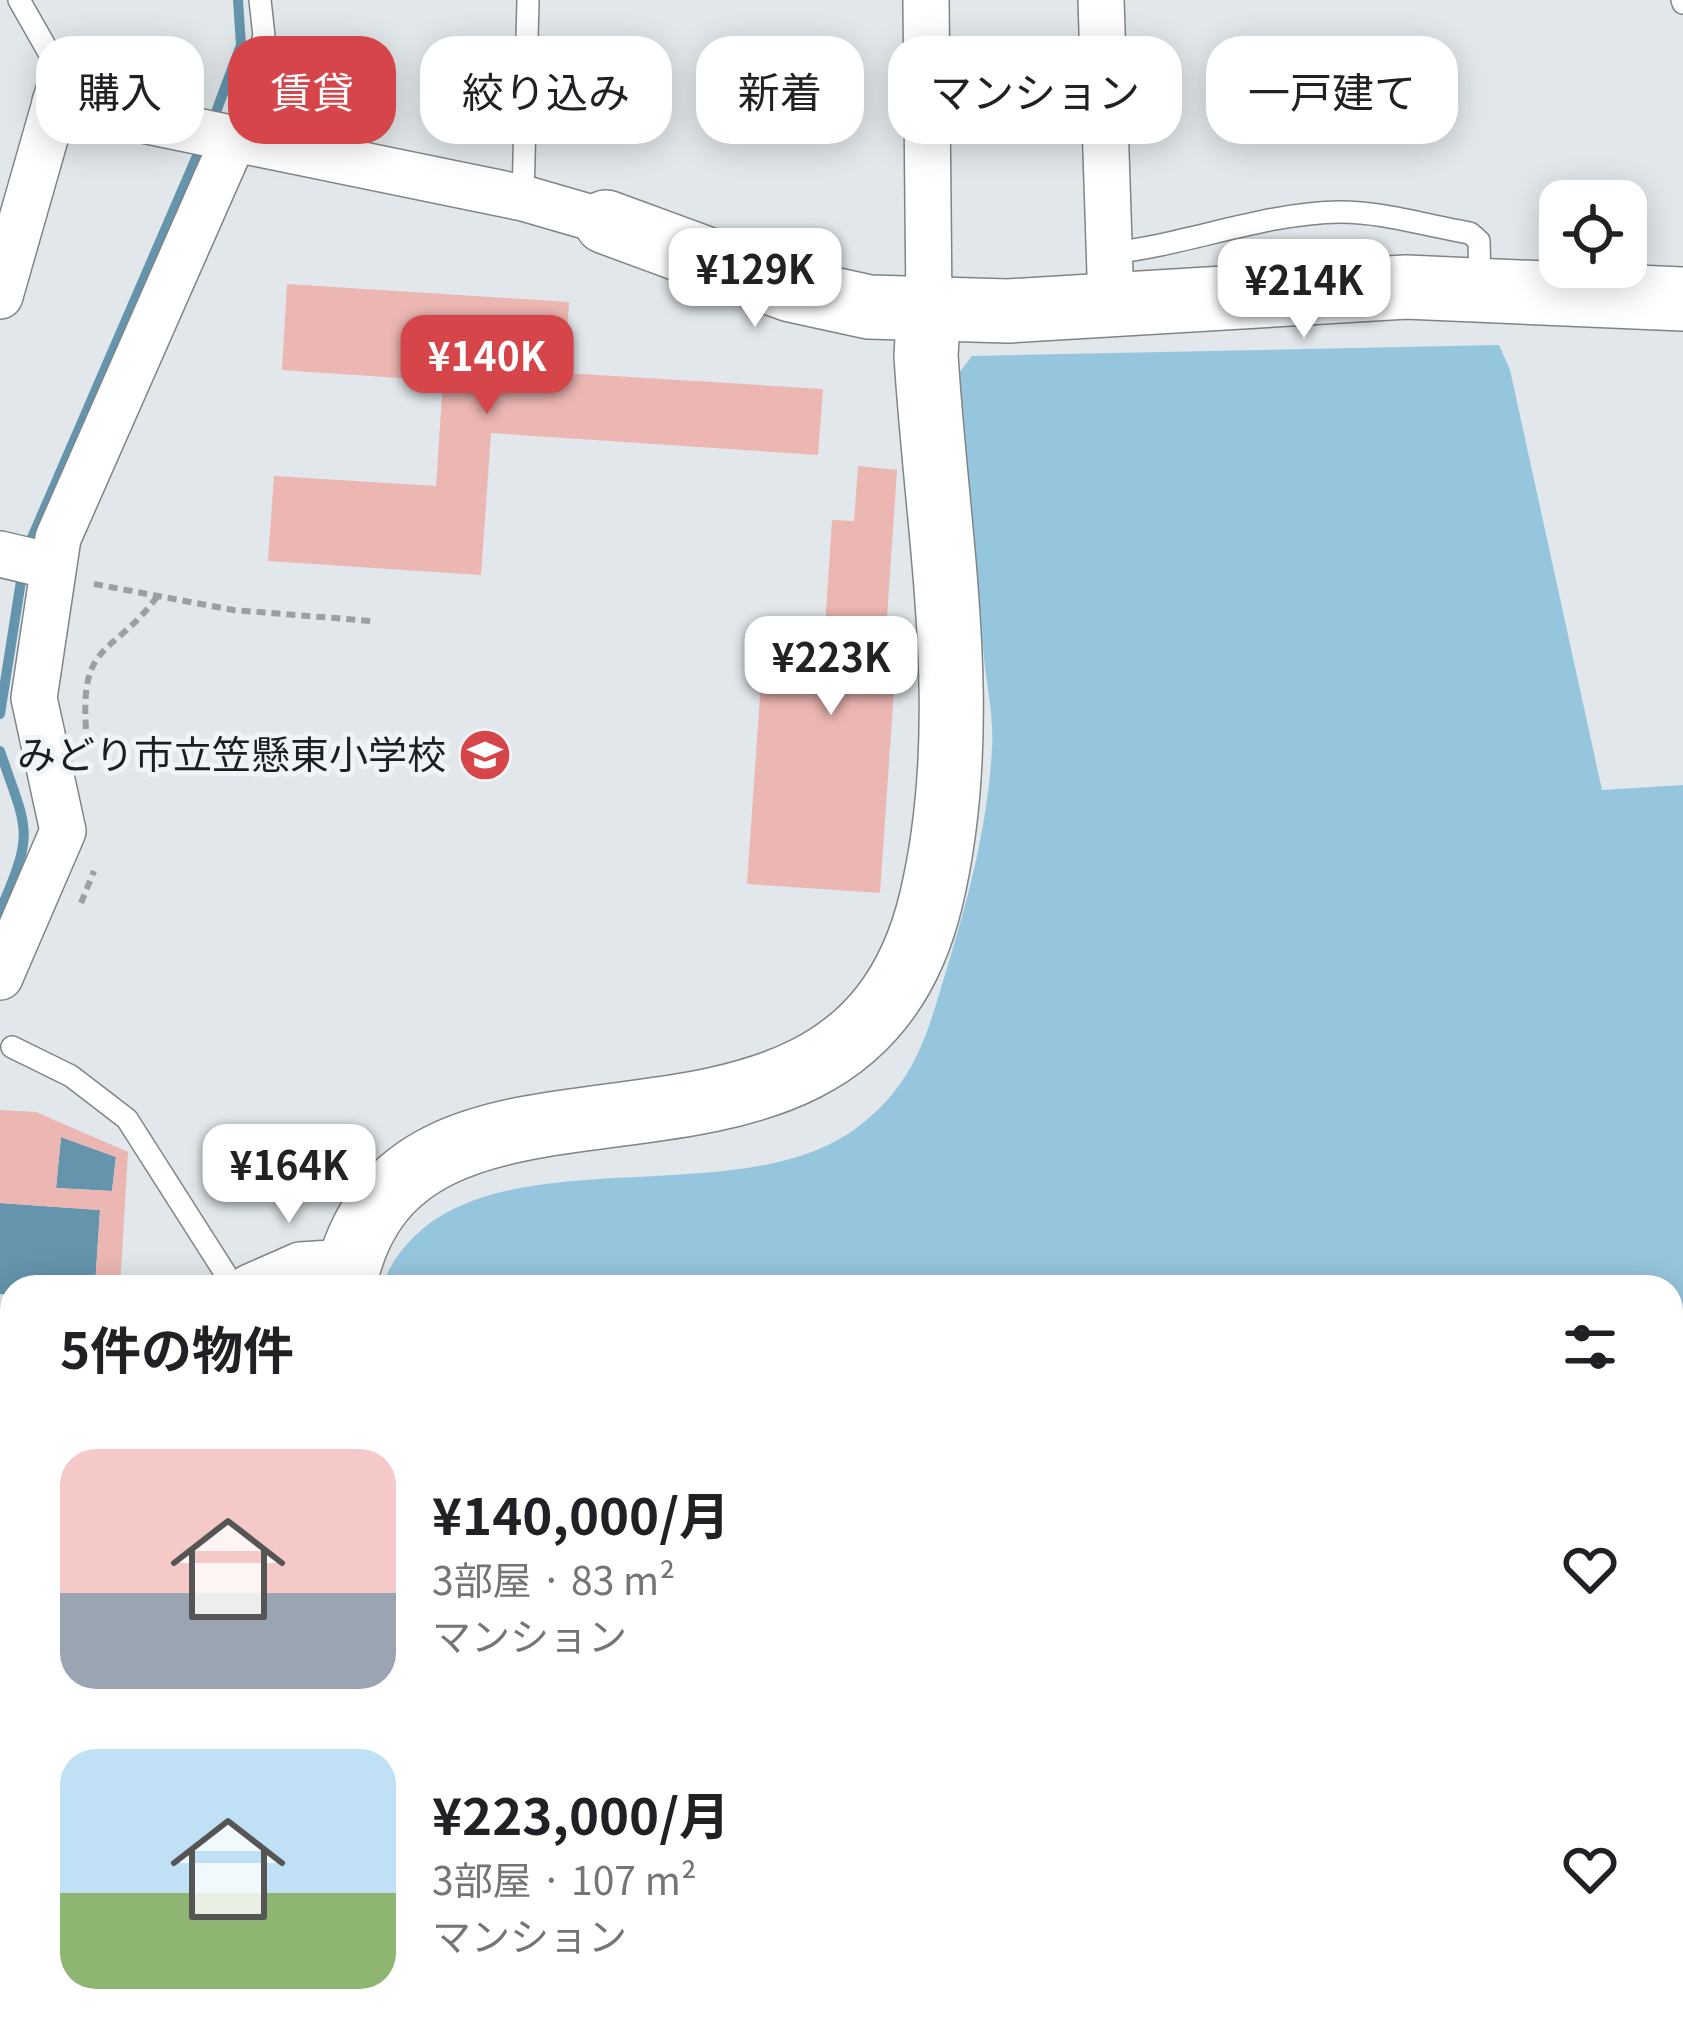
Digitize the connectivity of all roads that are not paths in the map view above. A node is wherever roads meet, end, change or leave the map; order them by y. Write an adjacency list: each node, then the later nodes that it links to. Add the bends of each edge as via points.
1 (19, 0): 6 (lane)
2 (260, 0): 7 (lane)
3 (528, 0): 11 (lane)
4 (926, 0): 16 (street)
5 (1101, 0): 13 (street)
6 (39, 36)
7 (264, 36)
8 (44, 144): 14 (street)
9 (232, 144): 18 (street)
10 (248, 144): 11 (street)
11 (524, 198): 12 (street)
12 (606, 222): 16 (street, via 791,290 869,307)
13 (1111, 279): 15 (street); 16 (street, via 1008,311)
14 (0, 296)
15 (1683, 298)
16 (928, 308): 21 (street, via 951,678 947,776 930,902 891,994 854,1039 782,1082 675,1108 516,1126 445,1152 389,1195)
17 (0, 554): 18 (street)
18 (51, 566): 19 (street, via 34,698 63,831)
19 (0, 977)
20 (11, 1047): 22 (lane, via 71,1076 127,1119)
21 (346, 1274): 23 (street, via 300,1265)
22 (225, 1275)
23 (277, 1275)

